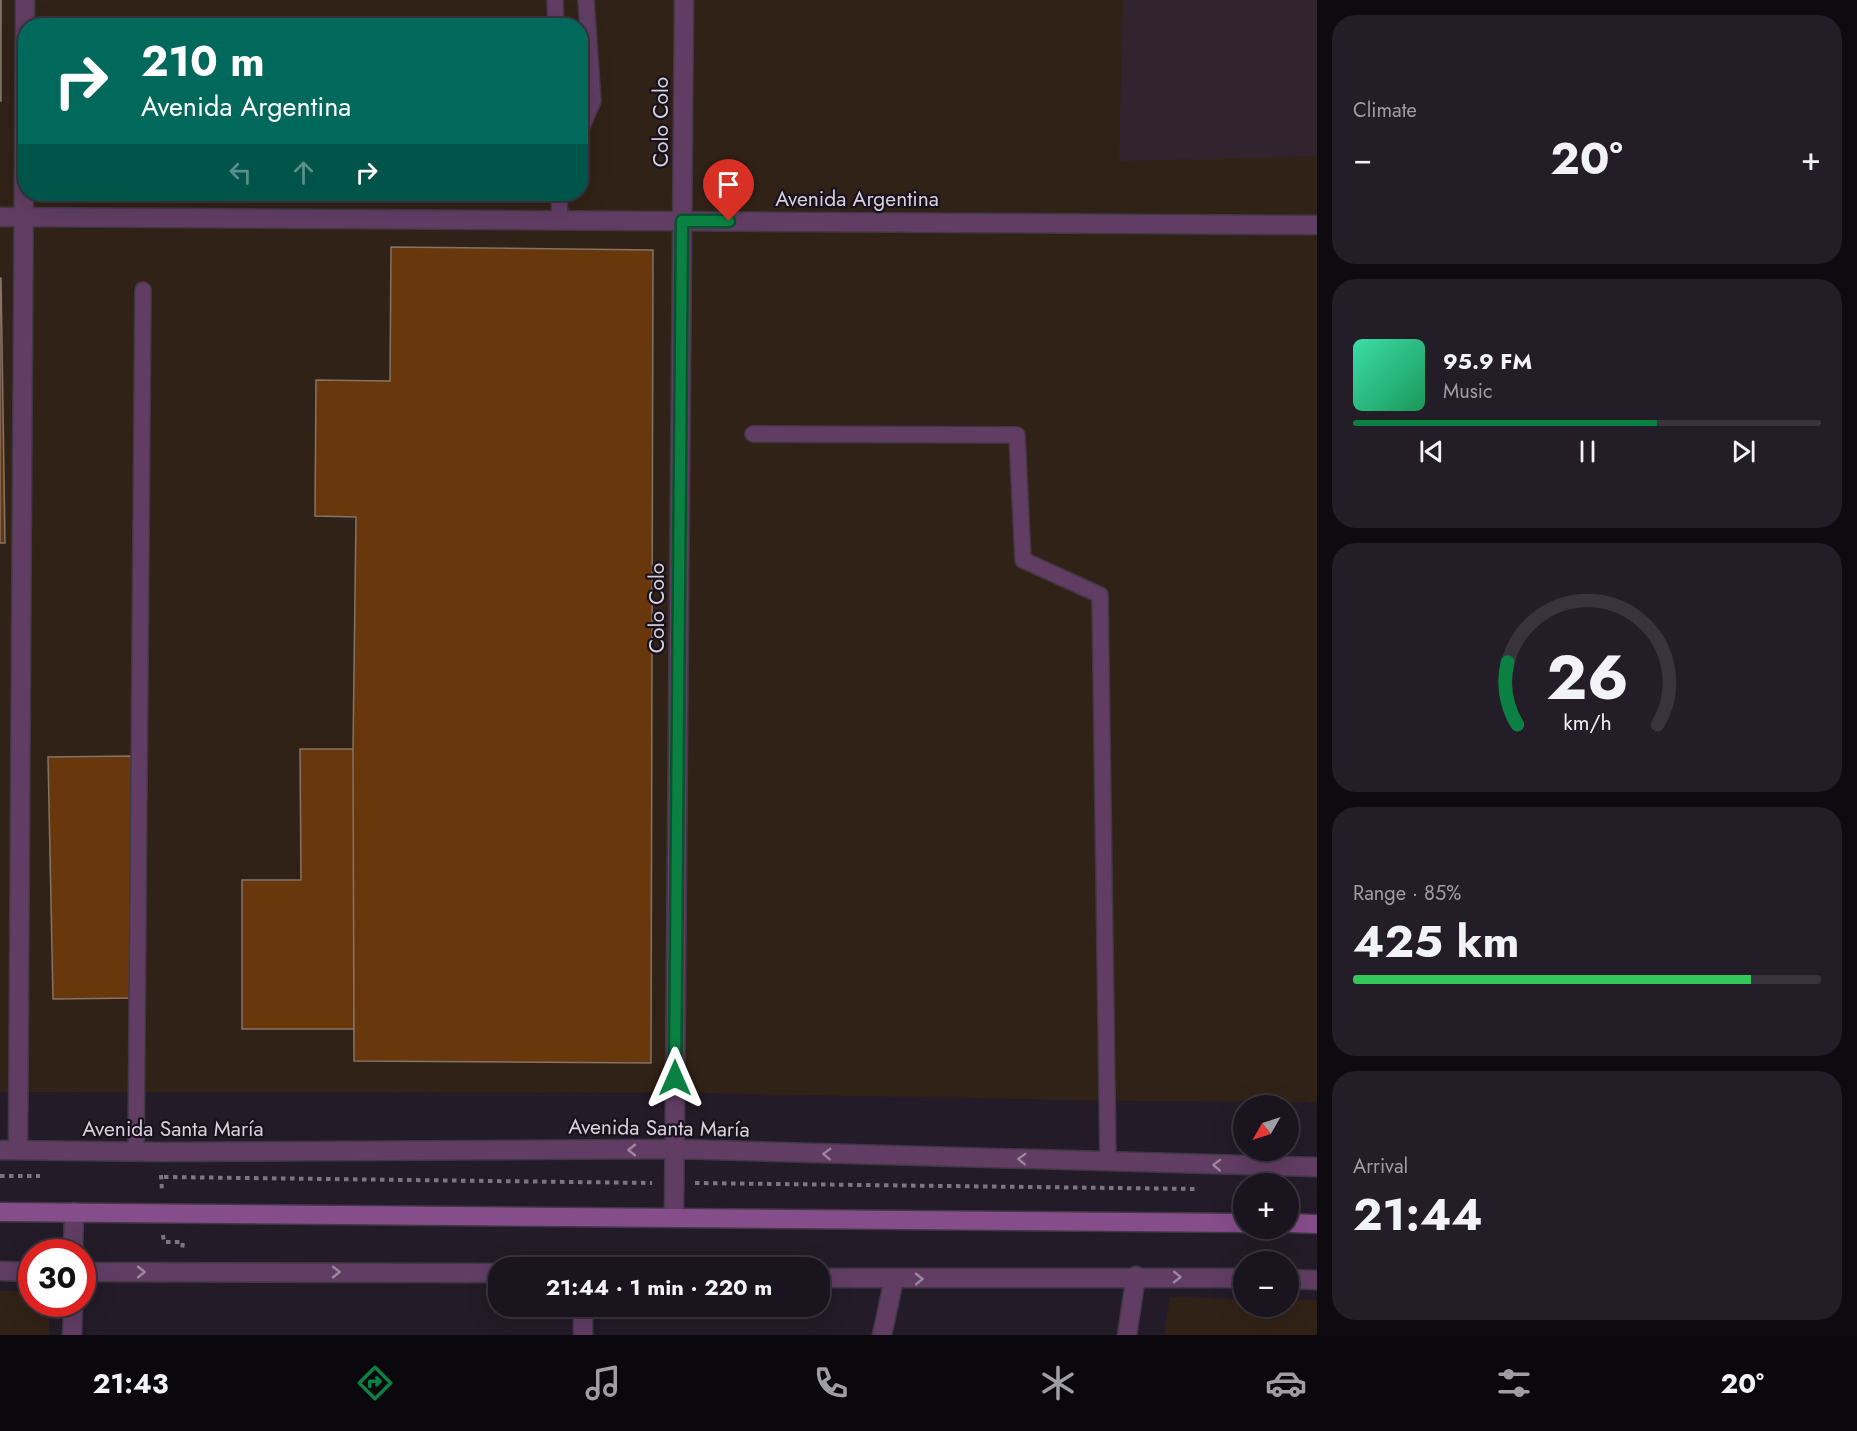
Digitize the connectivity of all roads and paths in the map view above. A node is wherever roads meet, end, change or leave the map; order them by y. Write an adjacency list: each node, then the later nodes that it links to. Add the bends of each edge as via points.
1 (25, 0): 5 (street)
2 (555, 0): 6 (lane)
3 (586, 0): 7 (lane)
4 (684, 0): 15 (street, Colo Colo)
5 (25, 18)
6 (556, 18)
7 (587, 18)
8 (588, 29): 9 (lane, via 593,101)
9 (588, 113)
10 (24, 201): 13 (street)
11 (559, 201): 14 (lane)
12 (0, 216): 13 (street, Avenida Argentina)
13 (24, 217): 14 (street, Avenida Argentina); 21 (street)
14 (560, 220): 15 (street, Avenida Argentina)
15 (682, 221): 16 (street, Avenida Argentina); 19 (street, Colo Colo)
16 (1317, 225)
17 (142, 290): 22 (lane)
18 (753, 434): 23 (lane, via 1017,435 1023,560 1100,595)
19 (674, 1149): 22 (street, Avenida Santa María, one-way to 22); 23 (street, Avenida Santa María, one-way to 19); 28 (street, Colo Colo)
20 (0, 1150): 21 (street, Avenida Santa María)
21 (18, 1150): 22 (street, Avenida Santa María)
22 (136, 1152)
23 (1108, 1162): 24 (street, Avenida Santa María, one-way to 23)
24 (1317, 1167)
25 (0, 1176): 26 (path)
26 (46, 1176)
27 (150, 1177): 28 (path)
28 (674, 1183): 29 (path); 32 (street, Colo Colo)
29 (1208, 1189)
30 (0, 1212): 31 (main road)
31 (74, 1212): 32 (main road); 36 (street)
32 (674, 1216): 33 (main road)
33 (1233, 1223)
34 (1299, 1223): 35 (main road)
35 (1317, 1224)
36 (74, 1239)
37 (0, 1271): 38 (street)
38 (18, 1272)
39 (96, 1272): 40 (street, one-way to 40)
40 (488, 1273)
41 (1136, 1276): 43 (street, one-way to 43); 44 (street, one-way to 41); 52 (street)
42 (830, 1278): 44 (street)
43 (1233, 1278)
44 (894, 1279): 51 (street)
45 (1299, 1279): 46 (street)
46 (1317, 1280)
47 (73, 1317): 49 (street)
48 (582, 1317): 50 (street)
49 (72, 1335)
50 (583, 1335)
51 (882, 1335)
52 (1127, 1335)

